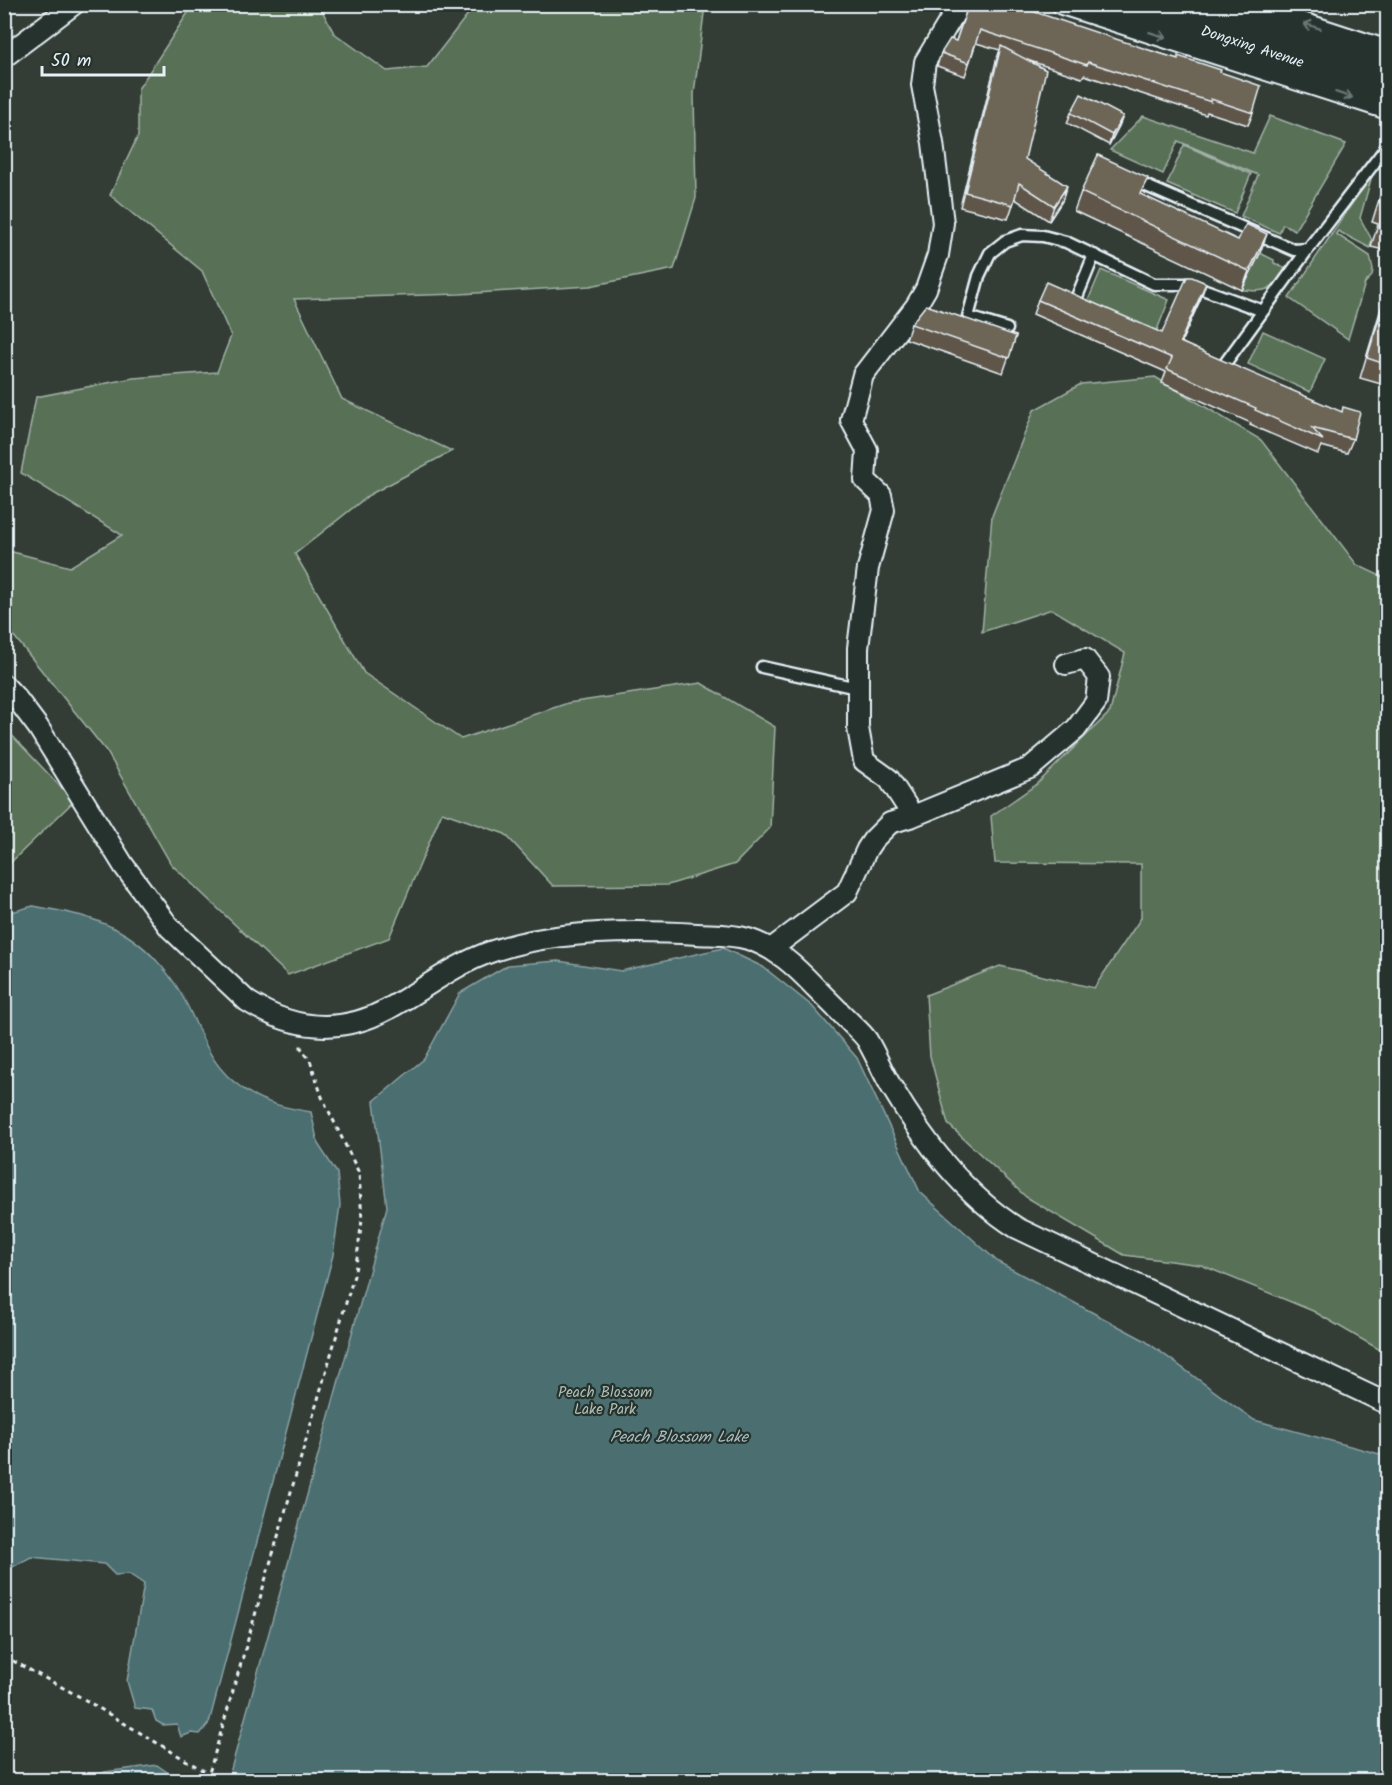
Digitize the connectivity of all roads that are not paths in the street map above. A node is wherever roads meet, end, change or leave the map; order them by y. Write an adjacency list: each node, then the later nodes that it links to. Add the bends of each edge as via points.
1 (74, 4): 10 (street)
2 (960, 4): 26 (street, via 925,62 922,85 944,222 938,255 916,306 863,375 851,420 867,450 865,480 881,495 884,510 868,568)
3 (1062, 4): 6 (street)
4 (1189, 4): 7 (main road, Dongxing Avenue)
5 (1244, 4): 7 (street)
6 (1119, 11): 8 (main road, Dongxing Avenue); 12 (street, one-way to 12)
7 (1283, 26): 9 (street, one-way to 7); 11 (main road, Dongxing Avenue)
8 (1232, 41): 12 (street); 13 (main road, Dongxing Avenue)
9 (1388, 51)
10 (4, 57)
11 (1388, 69)
12 (1267, 70): 14 (street, one-way to 14)
13 (1388, 91)
14 (1388, 109)
15 (1388, 145): 17 (lane)
16 (1144, 185): 17 (lane, via 1294,250)
17 (1308, 249): 20 (lane)
18 (1094, 255): 19 (lane); 20 (lane, via 1154,284 1189,284); 21 (lane, via 1066,242 1022,235 1005,241 990,253 968,317)
19 (1074, 304)
20 (1263, 311): 22 (lane)
21 (1007, 329)
22 (1226, 362)
23 (1066, 664): 27 (street, via 1085,659 1099,677 1096,702 1076,729 1030,768)
24 (762, 668): 26 (lane)
25 (4, 685): 28 (street, via 28,712 124,866 170,928 247,1001 276,1018 308,1026 342,1025 374,1016 469,960 539,939 642,931 734,936)
26 (857, 688): 27 (street, via 864,761 889,779)
27 (913, 816): 28 (street, via 890,823 881,831 867,849 847,892)
28 (771, 949): 29 (street, via 791,962 866,1038 891,1086 924,1135 976,1197 1002,1219)
29 (1388, 1404)

